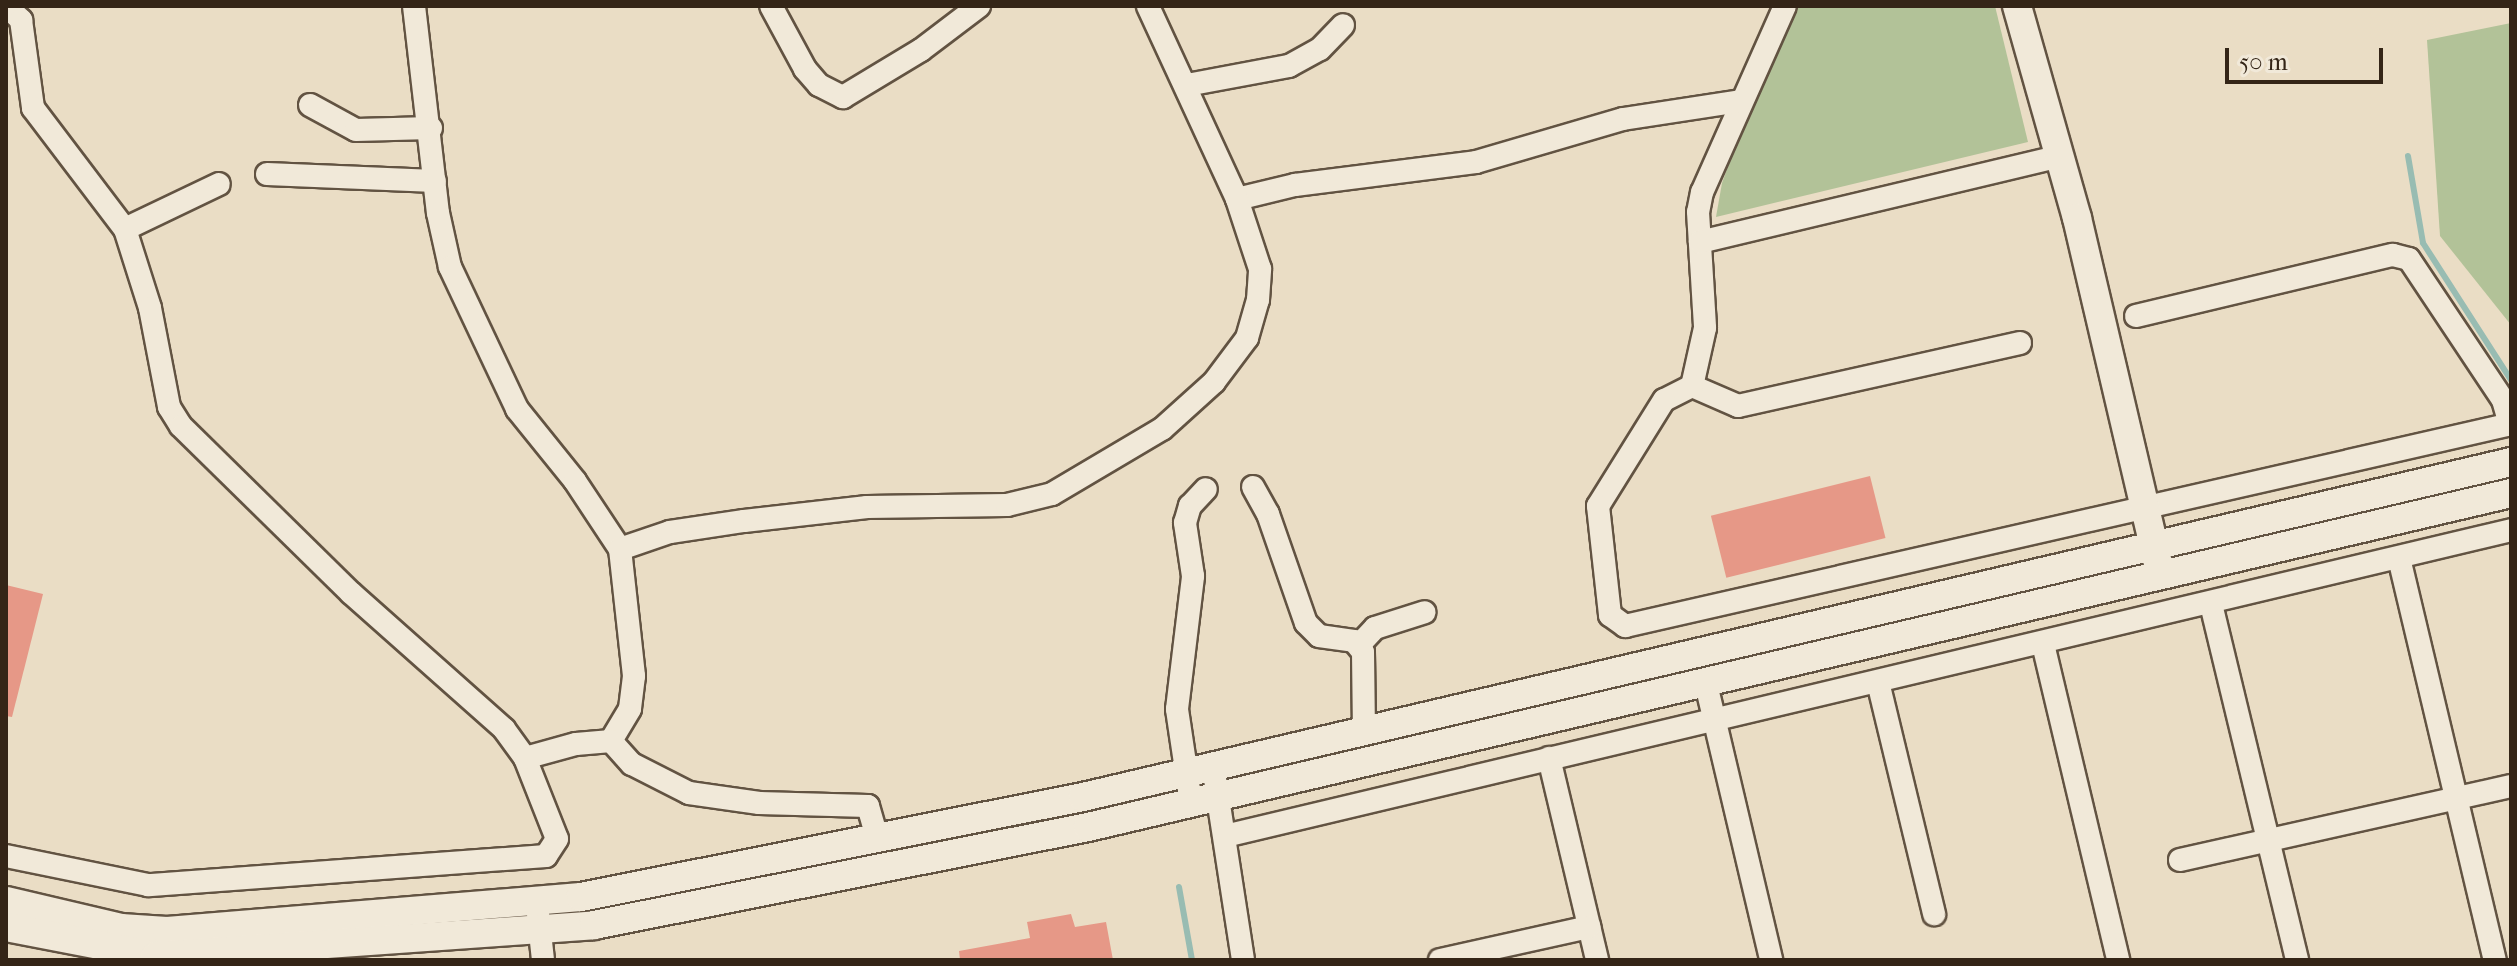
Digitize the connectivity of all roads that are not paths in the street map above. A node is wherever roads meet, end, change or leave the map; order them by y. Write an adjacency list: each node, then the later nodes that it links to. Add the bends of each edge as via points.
1 (6, 6): 18 (street, via 21,20 33,108)
2 (414, 6): 12 (street)
3 (771, 6): 4 (street, via 805,69 819,85 843,97 921,50)
4 (979, 6)
5 (1148, 6): 9 (street)
6 (1785, 6): 10 (street)
7 (2017, 6): 13 (street)
8 (1343, 25): 9 (street, via 1320,49 1289,66)
9 (1187, 85): 17 (street)
10 (1741, 101): 17 (street, via 1623,119 1476,162 1318,181); 19 (street, via 1702,192)
11 (310, 105): 12 (street, via 356,130)
12 (431, 128): 15 (street)
13 (2058, 157): 19 (street); 28 (street)
14 (267, 174): 15 (street)
15 (435, 181): 30 (street, via 450,267 517,409 575,481)
16 (219, 184): 18 (street)
17 (1237, 199): 30 (street, via 1260,269 1247,338 1214,382 1162,429 1101,467 1052,494 1007,505 867,507 670,532)
18 (125, 229): 42 (street, via 150,308 162,386 181,426 351,593 504,729)
19 (1700, 242): 22 (street, via 1705,328)
20 (2136, 316): 23 (street, via 2409,259 2503,400)
21 (2020, 343): 22 (street, via 1738,406)
22 (1692, 386): 28 (street, via 1664,400 1598,506 1610,615 1625,626)
23 (2510, 424): 28 (street)
24 (2511, 462): 31 (street)
25 (1253, 487): 36 (street, via 1268,514 1306,623 1319,636)
26 (1206, 489): 45 (street, via 1190,506 1185,523 1193,576 1177,686)
27 (2511, 493): 31 (street)
28 (2144, 504): 31 (street)
29 (2511, 530): 32 (street)
30 (620, 549): 41 (street, via 634,676 630,709)
31 (2157, 558): 38 (street); 40 (street)
32 (2399, 558): 33 (street); 47 (street)
33 (2211, 604): 35 (street); 50 (street)
34 (1425, 612): 36 (street, via 1375,628)
35 (2043, 644): 37 (street); 65 (street)
36 (1359, 645): 40 (street, via 1364,661)
37 (1878, 682): 39 (street); 56 (street)
38 (1706, 684): 39 (street); 48 (street)
39 (1714, 721): 43 (street); 64 (street)
40 (1364, 730): 44 (street)
41 (611, 741): 42 (street); 51 (street, via 632,764 689,793 759,803 868,806)
42 (525, 758): 52 (street, via 557,839 546,856 148,885)
43 (1549, 758): 49 (street); 58 (street)
44 (1213, 766): 45 (street); 48 (street)
45 (1185, 773): 48 (street); 51 (street)
46 (2511, 786): 47 (street)
47 (2456, 799): 50 (street); 67 (street)
48 (1204, 800): 49 (street); 59 (street, via 594,925)
49 (1225, 836): 61 (street)
50 (2268, 839): 53 (street); 66 (street)
51 (878, 841): 54 (street, via 581,897)
52 (6, 856)
53 (2180, 860)
54 (536, 900): 55 (street, via 167,931 121,928); 59 (street)
55 (6, 901)
56 (1934, 914)
57 (6, 927): 59 (street, via 156,956)
58 (1589, 927): 62 (street); 63 (street)
59 (539, 929): 60 (street)
60 (543, 960)
61 (1243, 960)
62 (1440, 960)
63 (1597, 960)
64 (1771, 960)
65 (2118, 960)
66 (2297, 960)
67 (2495, 960)

